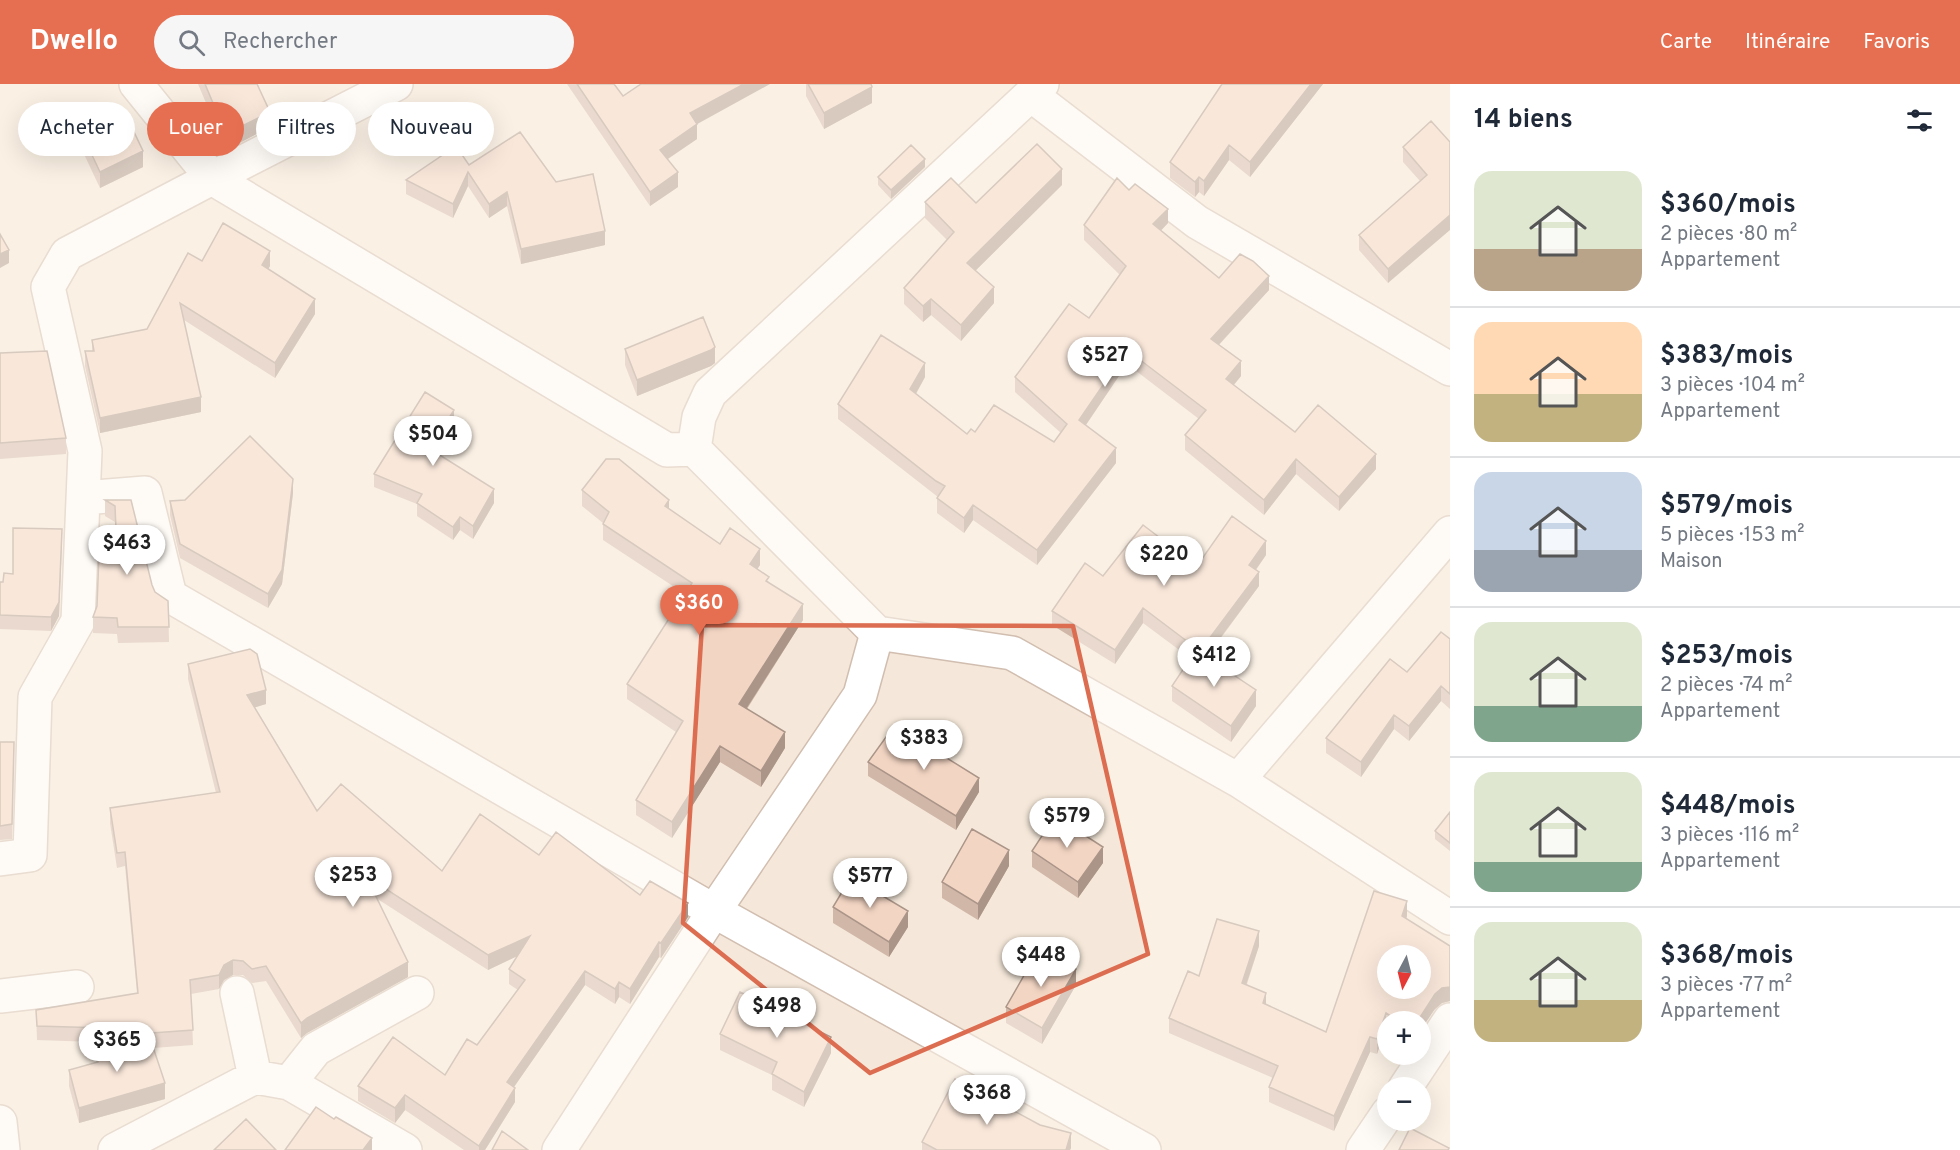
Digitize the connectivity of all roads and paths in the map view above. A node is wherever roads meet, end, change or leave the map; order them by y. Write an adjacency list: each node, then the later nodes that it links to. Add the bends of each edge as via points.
1 (136, 84): 4 (street)
2 (396, 84): 4 (street)
3 (1037, 90): 5 (street, via 1197,222); 6 (street, via 710,393 699,417)
4 (212, 178): 6 (street, via 667,450); 7 (street, via 67,254 48,287 85,451)
5 (1450, 369)
6 (694, 448): 9 (street)
7 (83, 498): 11 (street, via 78,621 35,697 30,855); 12 (street, via 145,493 170,596)
8 (1450, 532): 10 (street)
9 (877, 633): 10 (street, via 1012,653); 12 (street, via 860,696)
10 (1238, 780): 13 (street)
11 (0, 859)
12 (714, 911): 27 (street); 28 (street)
13 (1450, 918)
14 (77, 987): 17 (street)
15 (237, 993): 19 (street)
16 (417, 993): 21 (street, via 316,1049)
17 (0, 996)
18 (1450, 1020): 20 (street)
19 (255, 1077): 21 (street); 25 (street)
20 (1412, 1077)
21 (290, 1083): 26 (street)
22 (0, 1122): 24 (street)
23 (1377, 1129): 29 (street)
24 (3, 1150)
25 (115, 1150)
26 (405, 1150)
27 (559, 1150)
28 (1144, 1150)
29 (1363, 1150)

